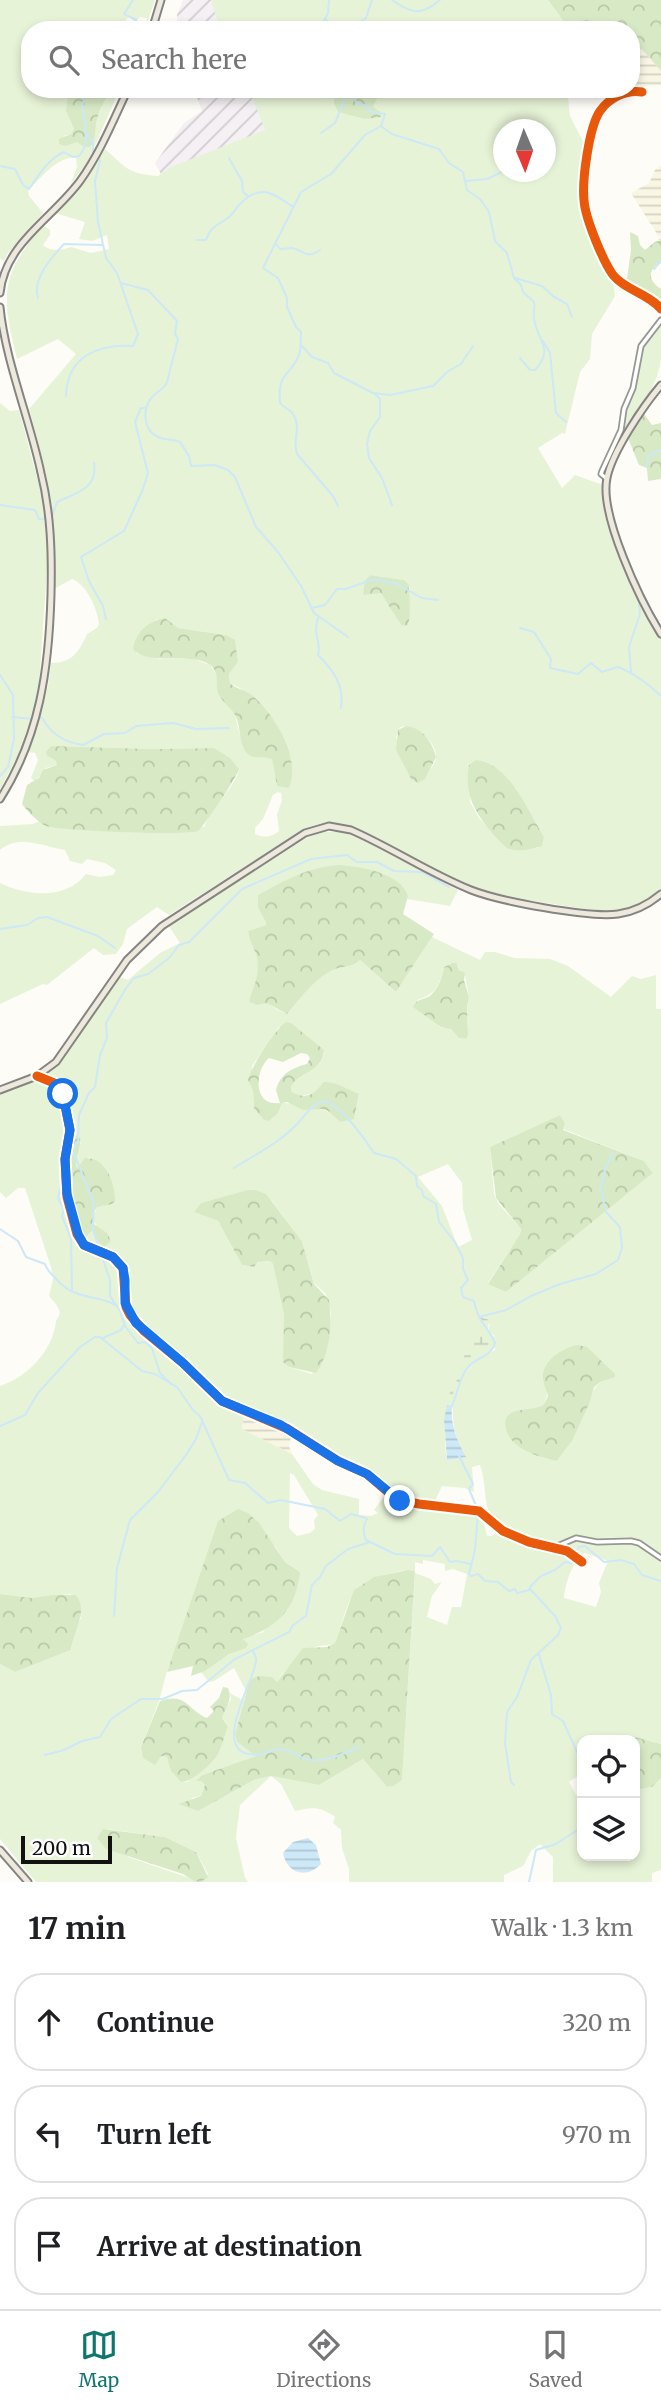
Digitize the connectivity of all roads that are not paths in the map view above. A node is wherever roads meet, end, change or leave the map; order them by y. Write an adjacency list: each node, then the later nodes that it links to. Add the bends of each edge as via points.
1 (161, 0): 2 (main road)
2 (155, 21)
3 (124, 98): 5 (main road, via 85,174 11,256)
4 (616, 98): 7 (street, via 599,113 584,200 614,276)
5 (0, 293)
6 (0, 307): 12 (main road, via 42,474 52,560 44,685 28,744)
7 (661, 309)
8 (661, 320): 10 (street, via 641,346 621,430 601,471)
9 (661, 385): 10 (main road, via 615,456)
10 (607, 479): 11 (main road, via 611,520 636,586)
11 (661, 634)
12 (0, 799)
13 (661, 894): 14 (main road, via 640,908 615,915 497,898 446,879 351,830 316,829 274,851 153,933 117,973 62,1056)
14 (37, 1076): 15 (main road); 16 (street, via 59,1085 62,1091 70,1130 65,1159 68,1197 78,1234 84,1245 113,1257 123,1268 126,1307 144,1331 222,1401 288,1429 367,1474 396,1499 479,1511 503,1531)
15 (0, 1090)
16 (554, 1547): 17 (street, via 576,1538 631,1541); 18 (street)
17 (661, 1558)
18 (582, 1562)
19 (0, 1850): 20 (main road)
20 (28, 1882)

